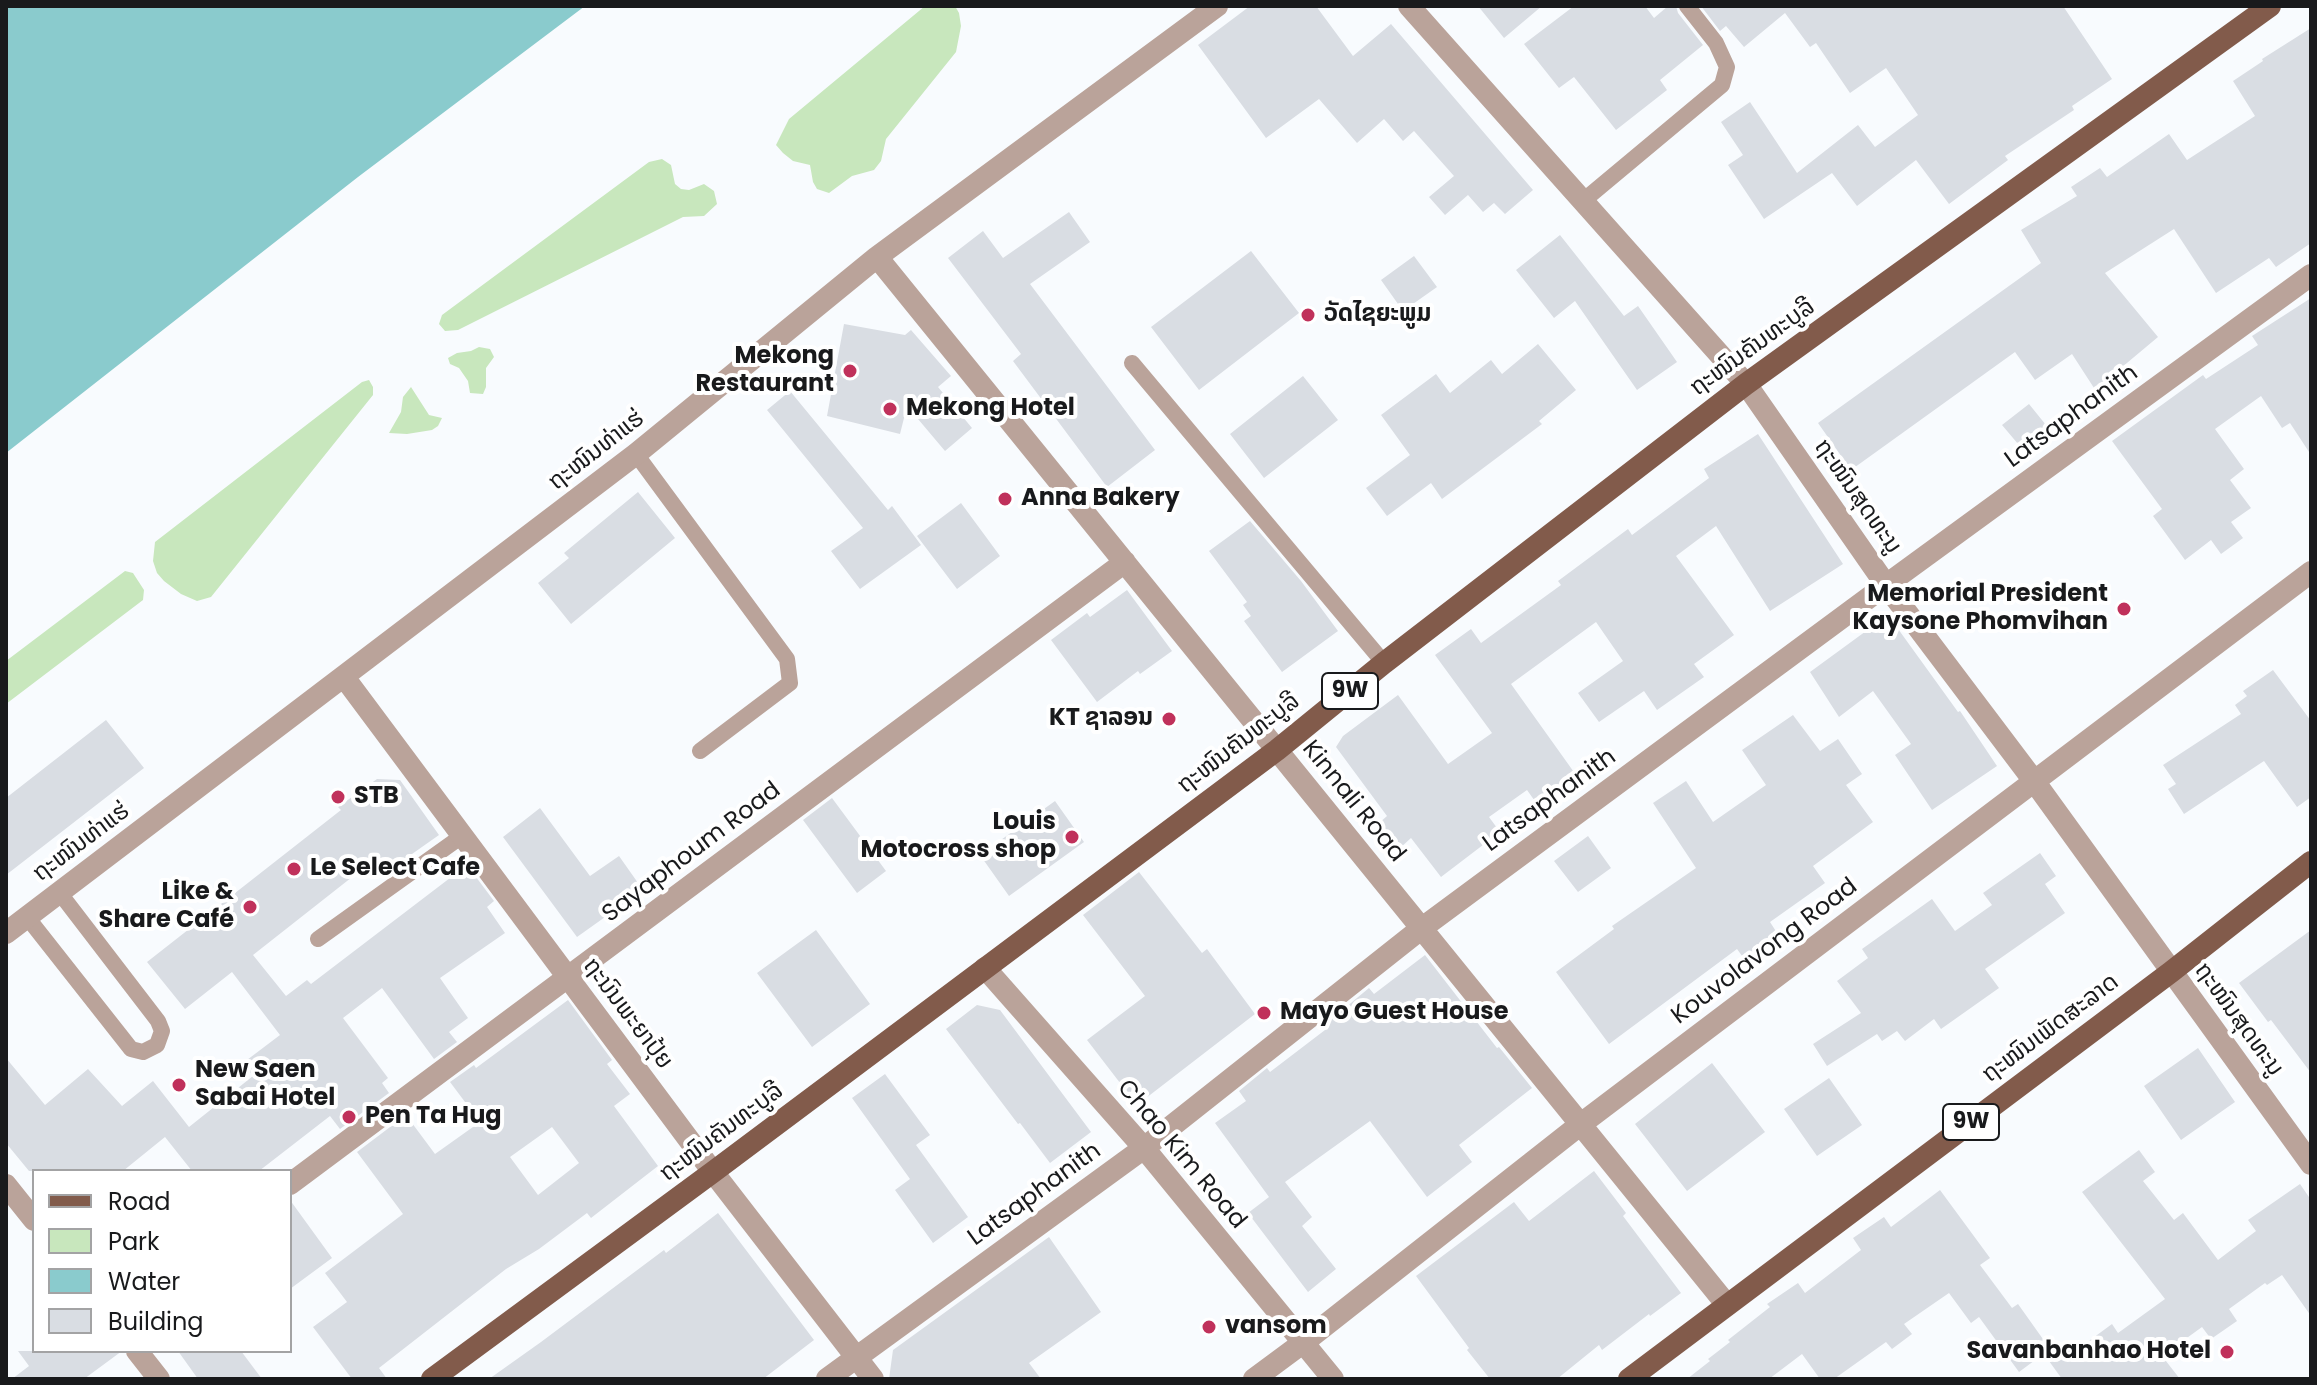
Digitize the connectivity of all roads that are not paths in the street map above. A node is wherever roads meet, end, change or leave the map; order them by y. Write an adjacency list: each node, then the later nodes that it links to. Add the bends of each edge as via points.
1 (1217, 6): 6 (street, ຖະໜົນທ່າແຮ່)
2 (1409, 6): 5 (street, ຖະໜົນສຸດທະນູ)
3 (1687, 6): 5 (lane, via 1727,67 1722,85)
4 (2270, 6): 9 (main road, ຖະໜົນຄັນທະບູລີ / 9W)
5 (1583, 201): 9 (street, ຖະໜົນສຸດທະນູ)
6 (877, 257): 10 (street, ຖະໜົນທ່າແຮ່); 11 (street, Kinnali Road)
7 (2311, 275): 13 (street, Latsaphanith)
8 (1132, 363): 14 (lane)
9 (1746, 384): 13 (street, ຖະໜົນສຸດທະນູ); 14 (main road, ຖະໜົນຄັນທະບູລີ / 9W)
10 (636, 454): 15 (street, ຖະໜົນທ່າແຮ່); 17 (lane, via 787,659 790,683)
11 (1125, 562): 16 (street, Kinnali Road); 28 (street, Sayaphoum Road)
12 (2311, 572): 18 (street, Kouvolavong Road)
13 (1886, 585): 18 (street, ຖະໜົນສຸດທະນູ); 23 (street, Latsaphanith)
14 (1384, 663): 16 (main road, ຖະໜົນຄັນທະບູລີ / 9W)
15 (344, 677): 19 (street, ຖະນົນພະຍາປຸ້ຍ); 21 (street, ຖະໜົນທ່າແຮ່)
16 (1277, 750): 23 (street, Kinnali Road); 26 (main road, ຖະໜົນຄັນທະບູລີ / 9W)
17 (700, 751)
18 (2034, 781): 27 (street, ຖະໜົນສຸດທະນູ); 29 (street, Kouvolavong Road)
19 (462, 836): 25 (lane); 28 (street, ຖະນົນພະຍາປຸ້ຍ)
20 (2311, 862): 27 (main road, ຖະໜົນເພັດສະລາດ / 9W)
21 (59, 892): 22 (street, ຖະໜົນທ່າແຮ່); 22 (lane, via 158,1021 162,1031 157,1045 143,1052 131,1049)
22 (27, 917): 24 (street, ຖະໜົນທ່າແຮ່)
23 (1422, 928): 29 (street, Kinnali Road); 30 (street, Latsaphanith)
24 (6, 933)
25 (318, 939)
26 (985, 968): 30 (street, Chao Kim Road); 32 (main road, ຖະໜົນຄັນທະບູລີ / 9W)
27 (2171, 972): 31 (street, ຖະໜົນສຸດທະນູ); 36 (main road, ຖະໜົນເພັດສະລາດ / 9W)
28 (568, 978): 32 (street, ຖະນົນພະຍາປຸ້ຍ); 33 (street, Sayaphoum Road)
29 (1581, 1124): 36 (street, Kinnali Road); 37 (street, Kouvolavong Road)
30 (1144, 1148): 37 (street, Chao Kim Road); 39 (street, Latsaphanith)
31 (2311, 1164)
32 (713, 1172): 39 (street, ຖະນົນພະຍາປຸ້ຍ); 41 (main road, ຖະໜົນຄັນທະບູລີ / 9W)
33 (292, 1183)
34 (6, 1185): 35 (street)
35 (32, 1218)
36 (1727, 1305): 46 (main road, ຖະໜົນເພັດສະລາດ / 9W)
37 (1304, 1342): 44 (street, Kouvolavong Road); 45 (street, Chao Kim Road)
38 (139, 1353): 40 (street)
39 (857, 1358): 42 (street, Latsaphanith); 43 (street, ຖະນົນພະຍາປຸ້ຍ)
40 (159, 1379)
41 (432, 1379)
42 (827, 1379)
43 (873, 1379)
44 (1254, 1379)
45 (1333, 1379)
46 (1629, 1379)

